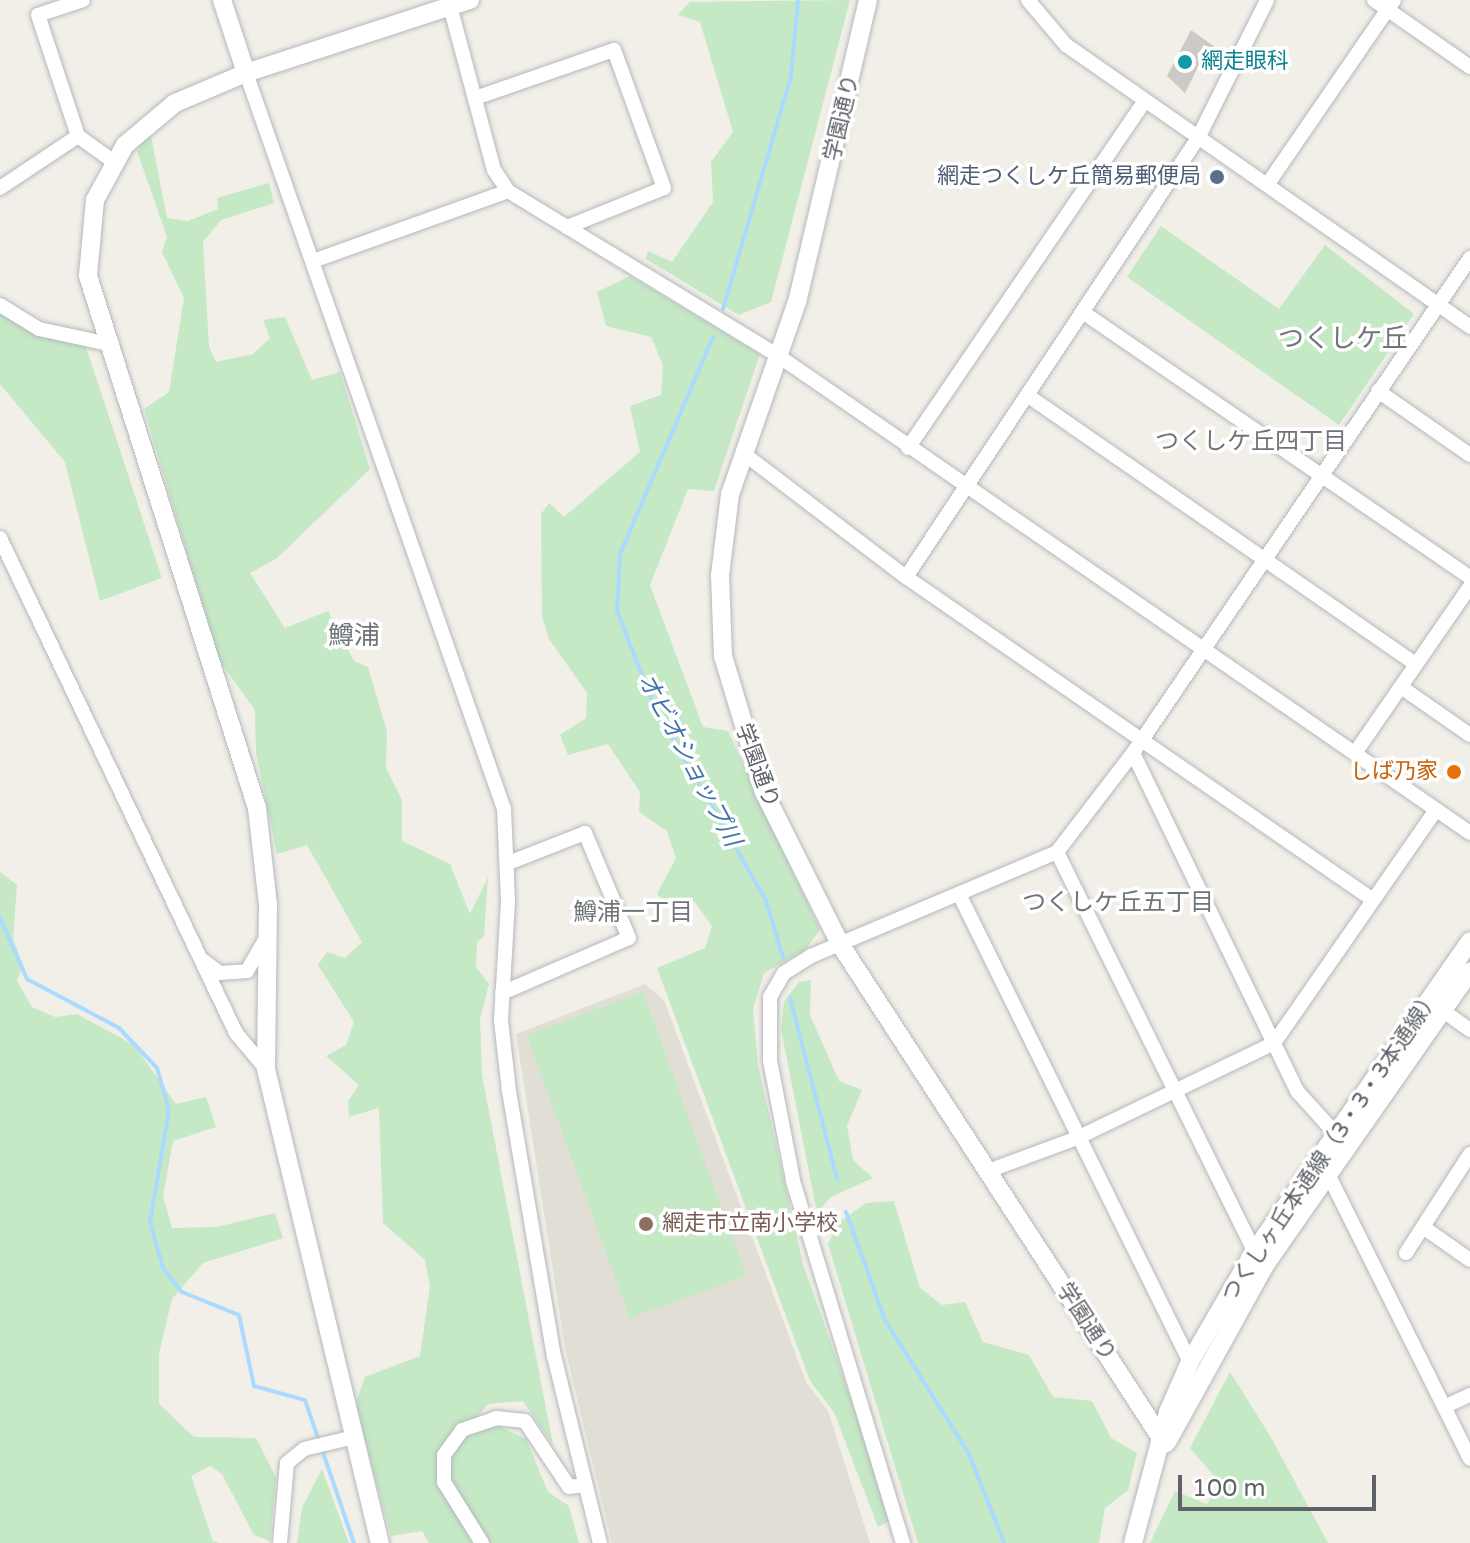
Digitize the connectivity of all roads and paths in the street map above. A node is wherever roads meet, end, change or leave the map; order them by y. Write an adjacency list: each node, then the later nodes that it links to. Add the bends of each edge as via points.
1 (83, 0): 14 (street, via 38,15)
2 (222, 0): 11 (street)
3 (470, 0): 9 (street)
4 (868, 0): 28 (street, 学園通り)
5 (1028, 0): 13 (street, via 1066,45)
6 (1267, 0): 15 (street)
7 (1374, 0): 8 (street)
8 (1391, 5): 10 (street); 18 (street)
9 (450, 6): 11 (street); 12 (street)
10 (1470, 67)
11 (246, 73): 16 (street, via 156,115); 22 (street)
12 (475, 98): 19 (street, via 494,170); 20 (street, via 614,50 664,188)
13 (1145, 101): 15 (street); 31 (street)
14 (78, 136): 16 (street); 17 (street)
15 (1198, 138): 18 (street); 25 (street)
16 (114, 162): 27 (street, via 95,200 87,250)
17 (2, 184)
18 (1267, 185): 23 (street)
19 (508, 191): 20 (street); 22 (street)
20 (567, 227): 28 (street)
21 (1470, 258): 23 (street)
22 (313, 261): 51 (street, via 487,749 504,809)
23 (1438, 304): 26 (street); 29 (street)
24 (0, 305): 27 (street, via 39,329)
25 (1084, 313): 30 (street); 34 (street)
26 (1470, 327)
27 (104, 343): 54 (street, via 257,808)
28 (780, 357): 31 (street); 32 (street, 学園通り)
29 (1378, 391): 33 (street); 34 (street)
30 (1027, 395): 35 (street); 37 (street)
31 (908, 448): 35 (street)
32 (743, 453): 38 (street); 56 (street, 学園通り, via 722,536 723,656 764,792)
33 (1470, 455)
34 (1321, 473): 37 (street); 39 (street)
35 (965, 488): 38 (street); 41 (street)
36 (0, 538): 57 (street)
37 (1262, 557): 41 (street); 42 (street)
38 (906, 577): 45 (street)
39 (1470, 577)
40 (1470, 586): 42 (street)
41 (1200, 645): 45 (street); 47 (street)
42 (1416, 664): 43 (street)
43 (1401, 687): 44 (street); 47 (street)
44 (1470, 735)
45 (1140, 739): 46 (street); 53 (street)
46 (1133, 753): 50 (street); 62 (street)
47 (1355, 753): 48 (street)
48 (1436, 810): 49 (street); 53 (street)
49 (1470, 833)
50 (1057, 852): 52 (street); 64 (street)
51 (508, 863): 59 (street); 59 (street, via 585,833 629,938)
52 (960, 896): 56 (street); 65 (street)
53 (1373, 900): 62 (street)
54 (268, 936): 57 (street, via 247,971 220,973); 63 (street)
55 (1470, 941): 60 (street, つくしヶ丘本通線（3・3・3本通線）)
56 (840, 944): 69 (street, 学園通り); 85 (street, via 784,973 770,997 766,1026 811,1249)
57 (204, 961): 63 (street, via 236,1033)
58 (1470, 971): 60 (street, つくしヶ丘本通線（3・3・3本通線）)
59 (502, 993): 80 (street, via 526,1206)
60 (1436, 1006): 61 (street); 66 (street, つくしヶ丘本通線（3・3・3本通線）)
61 (1470, 1030)
62 (1274, 1043): 64 (street); 66 (street, via 1305,1106)
63 (266, 1069): 77 (street)
64 (1172, 1092): 65 (street); 72 (street)
65 (1077, 1138): 69 (street); 74 (street)
66 (1341, 1141): 68 (street, つくしヶ丘本通線（3・3・3本通線）)
67 (1470, 1154): 70 (street)
68 (1323, 1165): 72 (street, つくしヶ丘本通線（3・3・3本通線）); 76 (street)
69 (988, 1171): 78 (street, 学園通り)
70 (1423, 1227): 71 (street); 73 (street)
71 (1406, 1253)
72 (1259, 1260): 74 (street, つくしヶ丘本通線（3・3・3本通線）); 78 (street, つくしヶ丘本通線（3・3・3本通線）)
73 (1470, 1260)
74 (1190, 1362): 78 (street, つくしヶ丘本通線（3・3・3本通線）, via 1168,1412)
75 (1470, 1395): 76 (street)
76 (1446, 1406): 79 (street)
77 (354, 1437): 81 (street, via 304,1449 287,1463 281,1483); 82 (street)
78 (1165, 1444): 86 (street, つくしヶ丘本通線（3・3・3本通線）)
79 (1470, 1459)
80 (585, 1485): 83 (street, via 569,1487 525,1421 496,1418 462,1430 444,1455 444,1482); 84 (street)
81 (280, 1543)
82 (380, 1543)
83 (482, 1543)
84 (600, 1543)
85 (903, 1543)
86 (1133, 1543)

